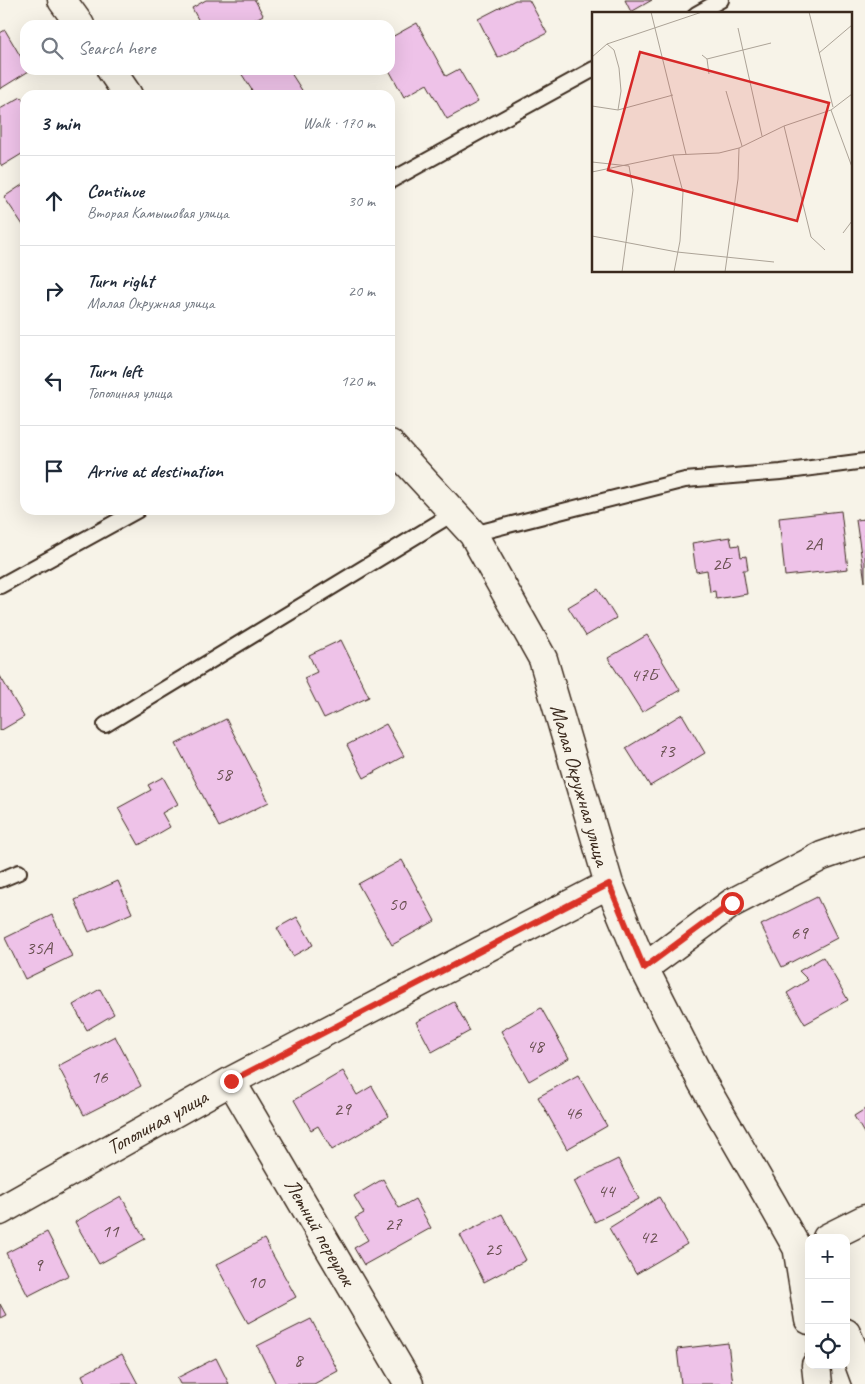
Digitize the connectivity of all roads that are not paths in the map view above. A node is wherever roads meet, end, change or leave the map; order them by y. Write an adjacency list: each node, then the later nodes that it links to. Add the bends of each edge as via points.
1 (62, 0): 4 (street)
2 (721, 0): 3 (lane)
3 (700, 12)
4 (76, 20)
5 (592, 71): 8 (lane)
6 (114, 75): 7 (street)
7 (125, 90)
8 (395, 178)
9 (395, 449): 11 (street, Малая Окружная улица)
10 (865, 461): 13 (lane, via 685,480)
11 (454, 513): 13 (street, Малая Окружная улица); 15 (lane)
12 (129, 515): 14 (lane)
13 (473, 534): 19 (street, Малая Окружная улица, via 543,659)
14 (0, 586)
15 (105, 725)
16 (865, 841): 20 (street, via 822,856 732,903)
17 (19, 872): 18 (lane)
18 (0, 880)
19 (609, 884): 20 (street, Малая Окружная улица); 21 (street, Тополиная улица)
20 (644, 968): 25 (street, Малая Окружная улица, via 702,1082)
21 (231, 1081): 22 (street, Тополиная улица); 29 (street, Летний переулок)
22 (0, 1211)
23 (865, 1219): 24 (street)
24 (835, 1234)
25 (805, 1256)
26 (850, 1342): 28 (street)
27 (816, 1369): 30 (street)
28 (865, 1379)
29 (409, 1384)
30 (818, 1384)

